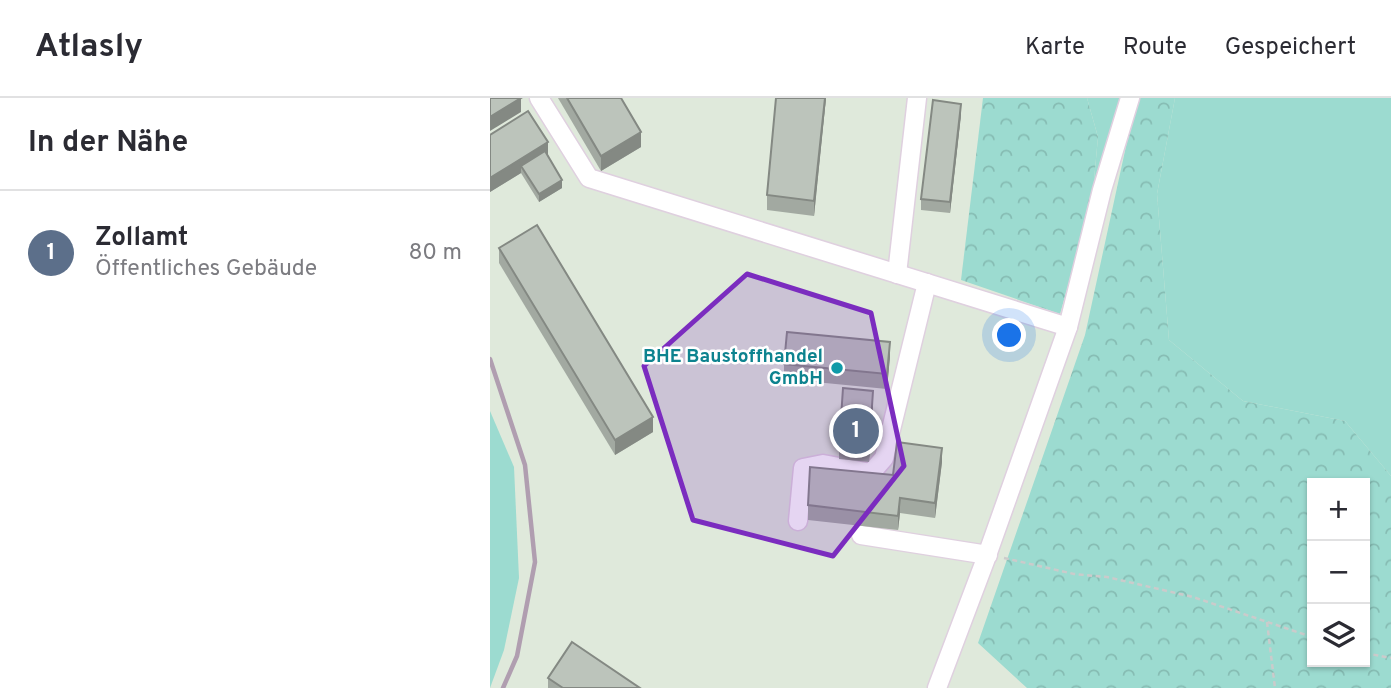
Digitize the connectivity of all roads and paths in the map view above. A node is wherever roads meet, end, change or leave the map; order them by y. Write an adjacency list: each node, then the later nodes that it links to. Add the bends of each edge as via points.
1 (539, 98): 4 (lane, via 589,178)
2 (917, 98): 4 (lane)
3 (1130, 98): 6 (lane)
4 (897, 274): 5 (lane)
5 (927, 283): 6 (lane); 7 (lane, via 884,458 871,472 823,464 803,468)
6 (1068, 327): 9 (lane)
7 (798, 521)
8 (861, 536): 9 (lane)
9 (988, 555): 10 (path, via 1166,590); 14 (lane)
10 (1267, 622): 11 (path); 15 (path)
11 (1307, 635)
12 (1370, 654): 13 (path)
13 (1391, 658)
14 (937, 688)
15 (1275, 688)

